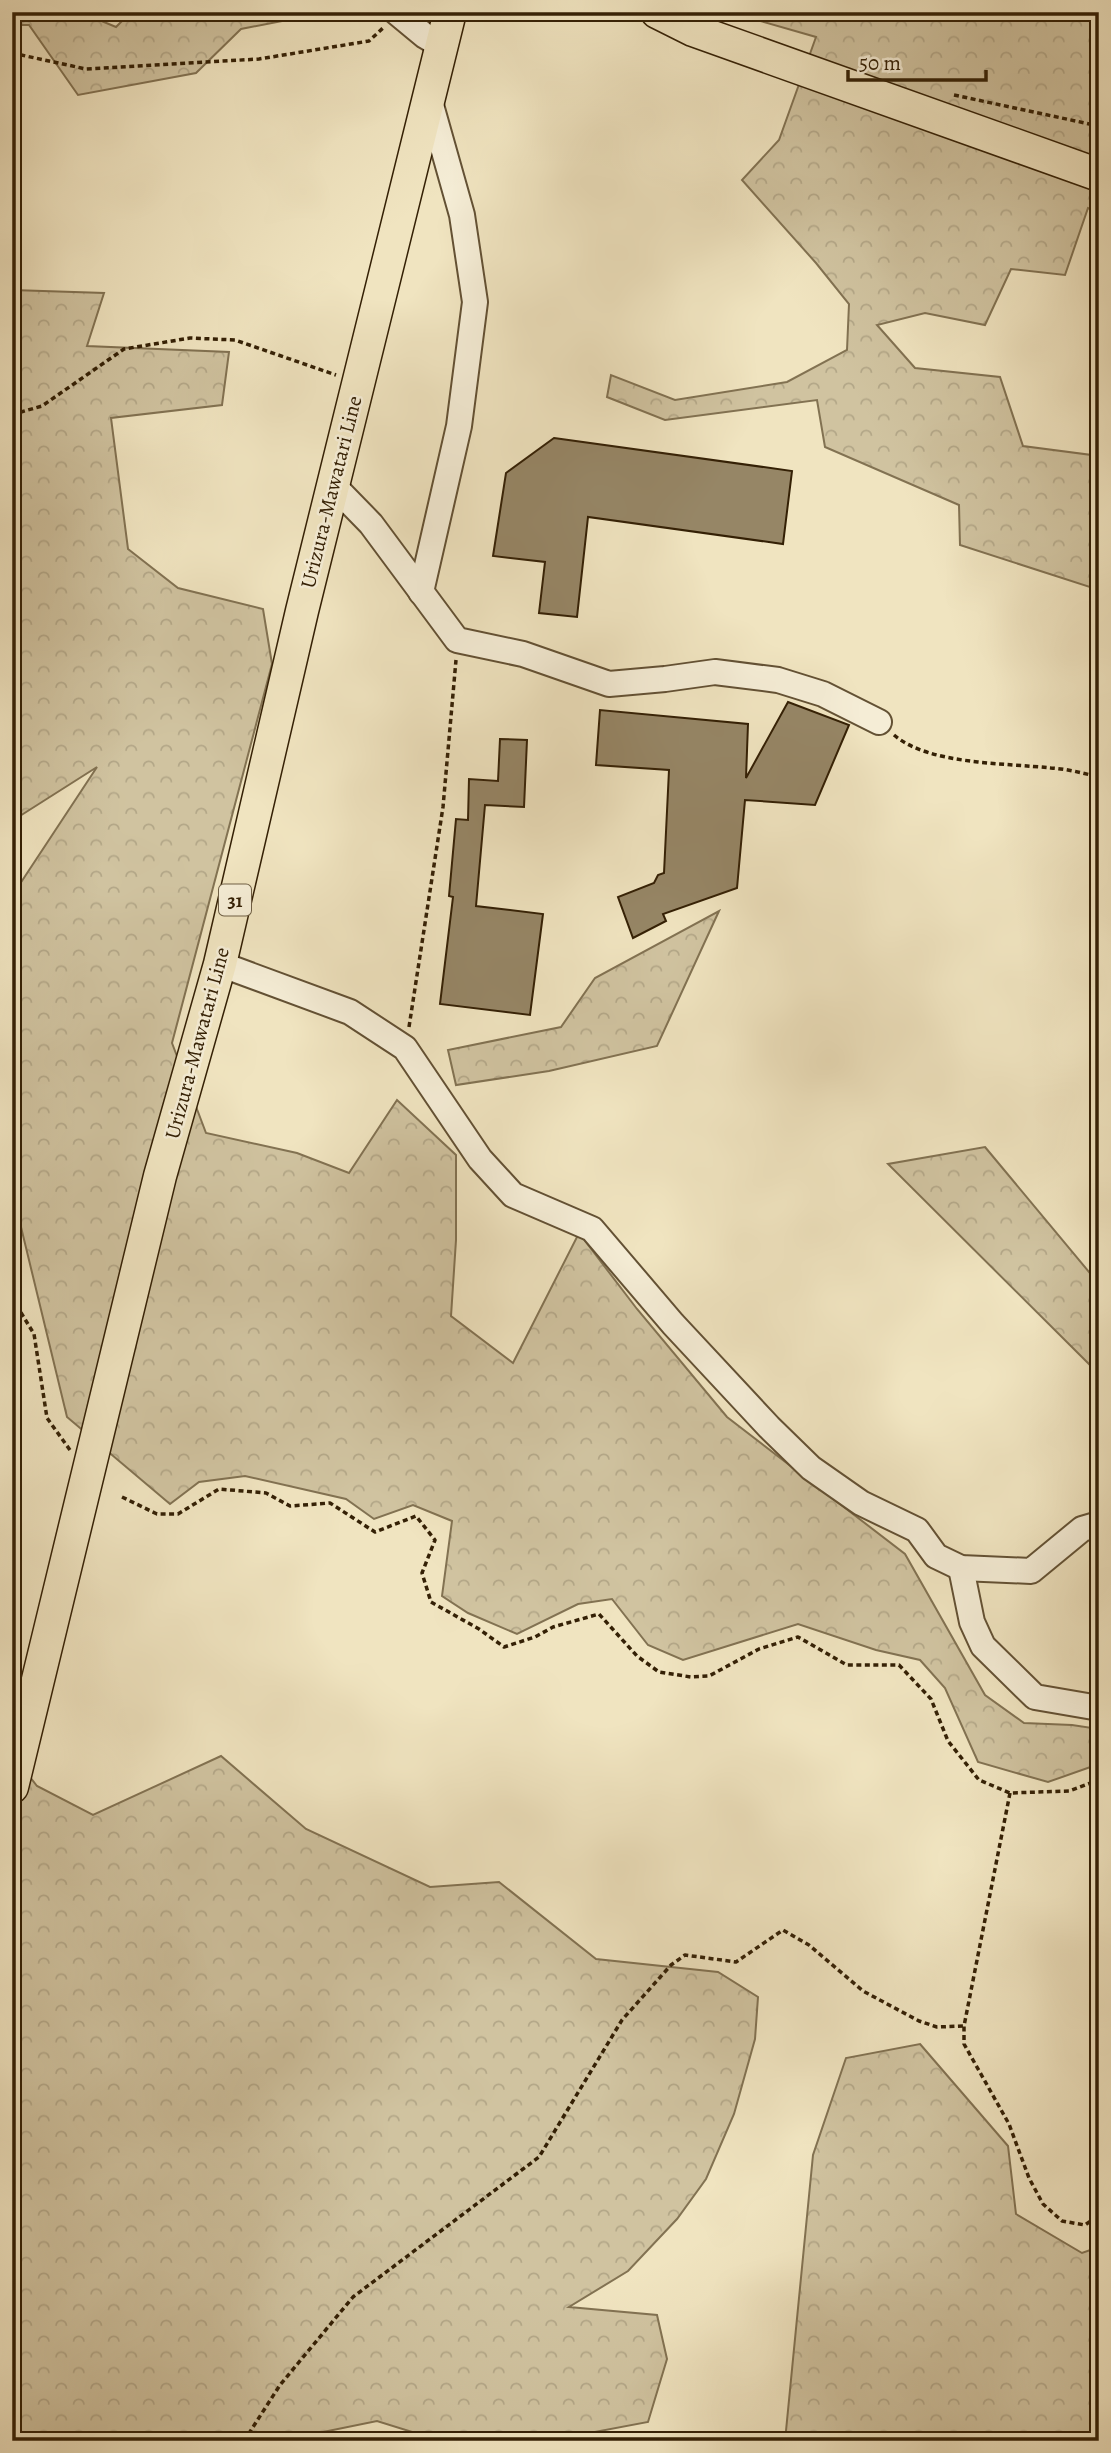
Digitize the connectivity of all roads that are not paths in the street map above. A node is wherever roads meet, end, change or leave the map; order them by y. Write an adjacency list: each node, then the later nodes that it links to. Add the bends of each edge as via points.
1 (450, 12): 4 (main road, Urizura-Mawatari Line / 31)
2 (657, 12): 6 (main road, via 693,30)
3 (397, 13): 4 (street)
4 (442, 46): 5 (main road, Urizura-Mawatari Line / 31)
5 (429, 98): 7 (main road, Urizura-Mawatari Line / 31); 8 (street, via 462,215 475,302 459,426)
6 (1099, 176)
7 (334, 486): 8 (street, via 371,524); 10 (main road, Urizura-Mawatari Line / 31)
8 (421, 592): 9 (street, via 457,640 523,654 609,684 715,672 778,680 823,694)
9 (880, 722)
10 (220, 964): 12 (street, via 350,1012 405,1048 480,1158 513,1195 592,1229 673,1324 811,1468 861,1503 917,1530 936,1556); 14 (main road, Urizura-Mawatari Line / 31, via 160,1176)
11 (1099, 1524): 12 (street, via 1082,1529 1031,1571)
12 (961, 1568): 13 (street, via 971,1622 983,1646 1035,1697)
13 (1099, 1708)
14 (12, 1787)

